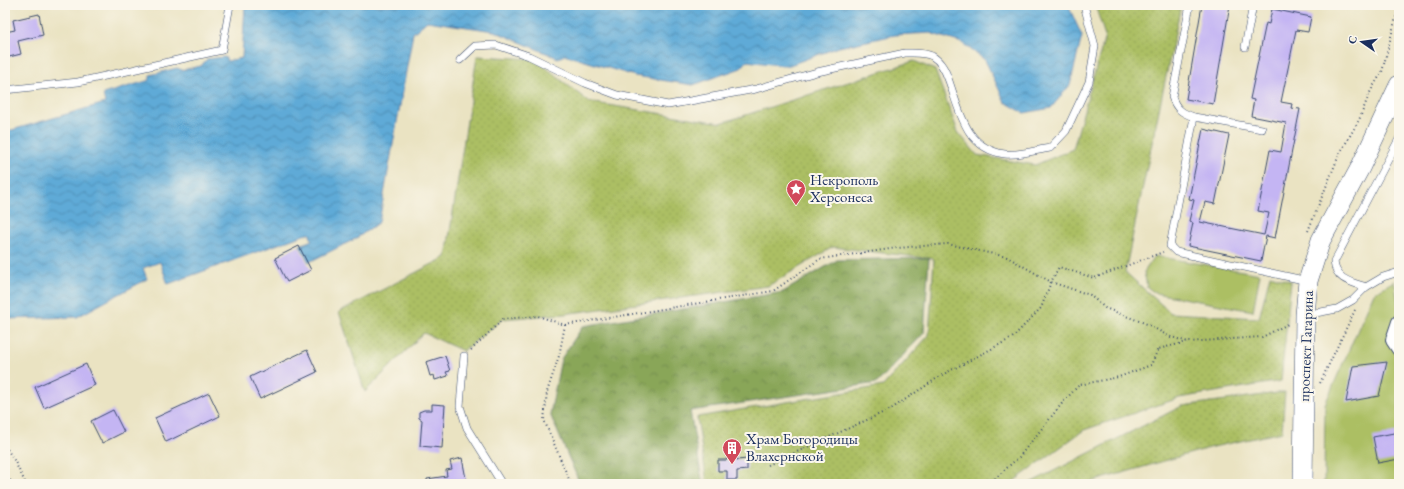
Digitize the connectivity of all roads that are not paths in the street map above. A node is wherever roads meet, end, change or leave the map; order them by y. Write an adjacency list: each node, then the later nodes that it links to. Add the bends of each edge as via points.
1 (230, 5): 8 (lane, via 222,50 78,82)
2 (1084, 5): 6 (lane, via 1095,46 1089,82 1066,130 1050,148 1006,154 988,150 975,140 966,127 944,68 932,56 918,52 817,72 756,90 668,105 617,95 585,84 529,56 496,45 475,46)
3 (1190, 5): 9 (lane, via 1172,97 1178,109)
4 (1253, 5): 5 (lane)
5 (1245, 47)
6 (460, 60)
7 (1399, 85): 13 (main road, проспект Гагарина, via 1360,168 1321,240)
8 (5, 90)
9 (1194, 117): 10 (lane); 13 (lane, via 1171,248 1176,252)
10 (1262, 129)
11 (1399, 139): 14 (lane, via 1334,262 1342,278)
12 (1399, 272): 14 (lane, via 1382,277)
13 (1308, 281): 15 (main road, проспект Гагарина)
14 (1366, 287): 15 (lane, via 1353,300 1337,309)
15 (1305, 315): 20 (main road, проспект Гагарина)
16 (1399, 322): 17 (street, via 1393,340)
17 (1399, 349)
18 (464, 356): 19 (lane, via 460,406 467,428)
19 (502, 484)
20 (1303, 484)

